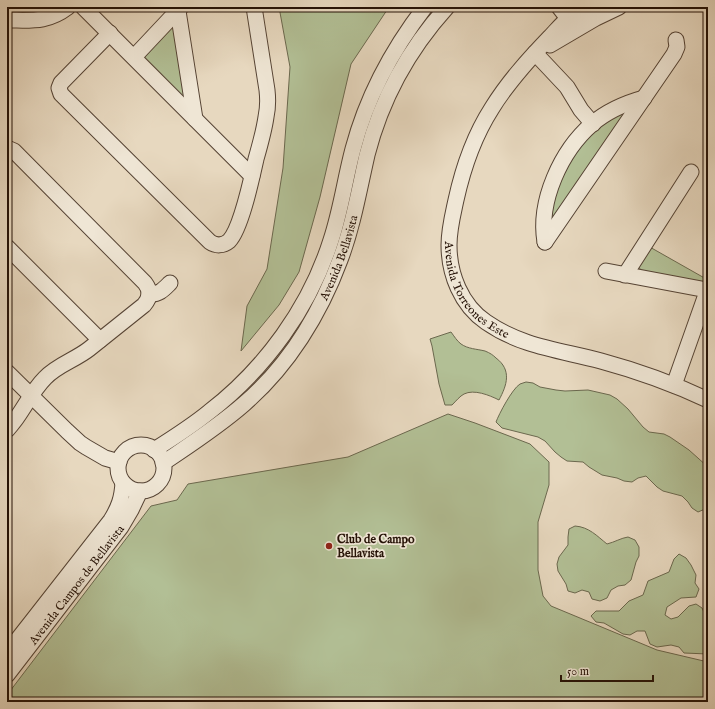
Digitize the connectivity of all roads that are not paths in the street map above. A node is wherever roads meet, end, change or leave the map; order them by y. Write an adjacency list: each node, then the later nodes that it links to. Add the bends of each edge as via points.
1 (68, 7): 10 (street, via 55,16 38,20)
2 (83, 7): 11 (street)
3 (254, 7): 20 (street, via 268,99)
4 (425, 7): 33 (street, Avenida Bellavista, via 385,66 367,107 353,149 331,240 320,272 296,316 266,357 229,396 194,424)
5 (447, 7): 35 (street, Avenida Bellavista, via 412,51 390,90 374,132 341,260 309,325 284,362 245,404)
6 (588, 7): 9 (street, Avenida Torreones Este)
7 (619, 7): 9 (street, Avenida Torreones Este, via 596,18)
8 (180, 9): 14 (street); 16 (street)
9 (568, 18): 13 (street, Avenida Torreones Este)
10 (7, 19)
11 (110, 33): 14 (street); 20 (street, via 61,83 61,94 213,244 225,244 232,238)
12 (676, 40): 15 (street, via 674,54)
13 (535, 53): 17 (street, via 567,86); 29 (street, Avenida Torreones Este, via 512,79 491,110 466,164 450,233 450,258 456,282 472,310 510,336 543,348 621,367)
14 (134, 57): 16 (street)
15 (644, 98): 17 (street, via 625,104); 17 (street, via 545,242 544,215 553,181 578,138)
16 (195, 119): 20 (street)
17 (593, 124)
18 (7, 148): 26 (street, via 14,151 145,283)
19 (692, 172): 23 (street)
20 (252, 176)
21 (7, 247): 27 (street)
22 (606, 272): 23 (street)
23 (625, 275): 25 (street)
24 (170, 283): 26 (street, via 159,293)
25 (707, 290): 29 (street)
26 (149, 294): 27 (street, via 144,305)
27 (100, 340): 30 (street, via 82,355 54,370)
28 (7, 372): 30 (street)
29 (674, 385): 31 (street, Avenida Torreones Este)
30 (30, 396): 32 (street); 34 (street, via 80,443 101,456)
31 (708, 400)
32 (7, 430)
33 (154, 450): 34 (street, via 139,445 133,447 124,453); 35 (street)
34 (119, 462): 36 (street, via 119,473)
35 (163, 463): 37 (street, via 163,475 159,483 149,490)
36 (123, 483): 37 (street, via 135,491); 38 (street, Avenida Campos de Bellavista, via 121,501 111,520)
37 (140, 491): 39 (street, Avenida Campos de Bellavista, via 121,527)
38 (7, 653)
39 (7, 675)

